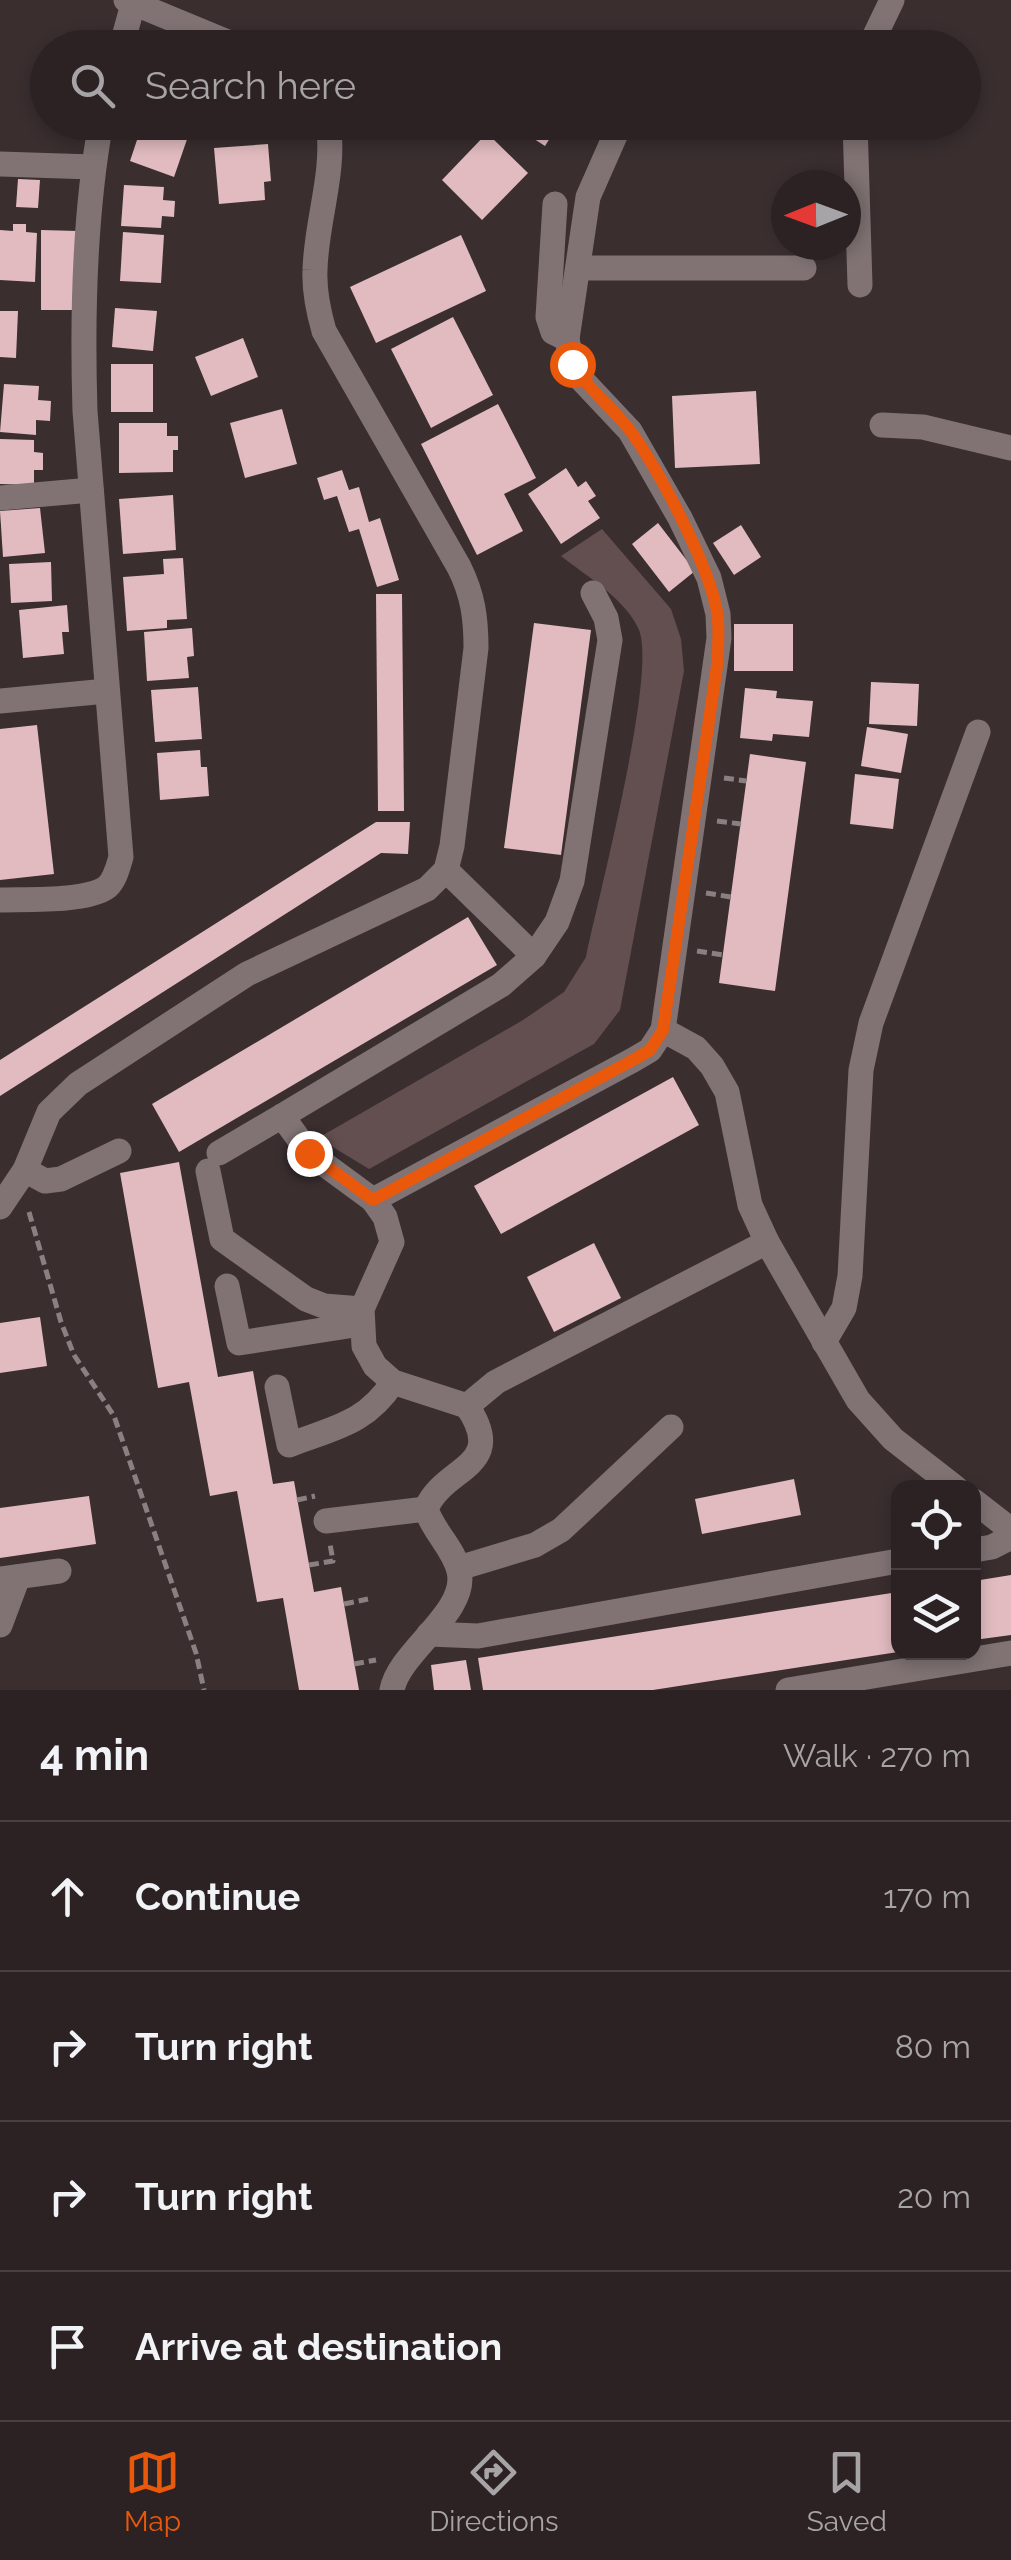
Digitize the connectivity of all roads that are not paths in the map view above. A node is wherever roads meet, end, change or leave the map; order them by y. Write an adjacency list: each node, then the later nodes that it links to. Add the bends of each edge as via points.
1 (892, 0): 6 (street)
2 (130, 2): 3 (street); 4 (street)
3 (173, 8): 5 (street)
4 (125, 30)
5 (211, 30)
6 (878, 30)
7 (98, 140): 12 (street)
8 (329, 140): 26 (street, via 315,267 324,331 460,568 476,616)
9 (612, 140): 14 (street, via 588,196)
10 (856, 140): 16 (street)
11 (0, 164): 12 (street)
12 (93, 167): 20 (street, via 83,348)
13 (554, 204): 17 (street, via 548,317 553,332)
14 (578, 268): 15 (street); 17 (street)
15 (804, 268)
16 (860, 285)
17 (567, 338): 29 (street, via 582,380 630,431 680,518 718,614 717,666)
18 (882, 425): 19 (street, via 923,427)
19 (1011, 448)
20 (91, 490): 21 (street); 23 (street)
21 (0, 498)
22 (594, 593): 28 (street, via 610,640 590,784 572,881 557,922)
23 (107, 692): 24 (street); 27 (street, via 121,857 114,878 84,895)
24 (0, 701)
25 (978, 732): 38 (street, via 871,1023 861,1070 850,1276 844,1308)
26 (446, 870): 28 (street); 32 (street, via 427,889 247,974 78,1084 50,1112)
27 (0, 900)
28 (534, 956): 30 (street, via 501,985)
29 (663, 1030): 33 (street, via 633,1060); 35 (street, via 696,1048 727,1092 750,1205)
30 (282, 1116): 33 (street, via 309,1153); 37 (street, via 213,1162 222,1238 306,1299)
31 (119, 1151): 32 (street, via 61,1180)
32 (22, 1175): 34 (street)
33 (373, 1200): 37 (street, via 392,1242)
34 (0, 1207)
35 (767, 1242): 38 (street); 41 (street, via 496,1382)
36 (227, 1286): 37 (street, via 238,1343)
37 (361, 1317): 39 (street, via 364,1346)
38 (824, 1342): 43 (street, via 858,1400 893,1439)
39 (393, 1382): 40 (street, via 378,1405 357,1419 289,1445); 41 (street)
40 (278, 1387)
41 (467, 1406): 45 (street, via 481,1432 480,1448)
42 (671, 1427): 50 (street, via 562,1530)
43 (946, 1480)
44 (981, 1507): 47 (street)
45 (426, 1509): 46 (street); 50 (street)
46 (326, 1521)
47 (1011, 1534): 48 (street)
48 (981, 1549)
49 (891, 1562): 54 (street, via 478,1636)
50 (459, 1568): 54 (street, via 456,1596)
51 (59, 1570): 52 (street)
52 (9, 1578): 53 (street)
53 (0, 1625)
54 (429, 1634): 56 (street)
55 (1011, 1653): 57 (street)
56 (392, 1690)
57 (788, 1690)

